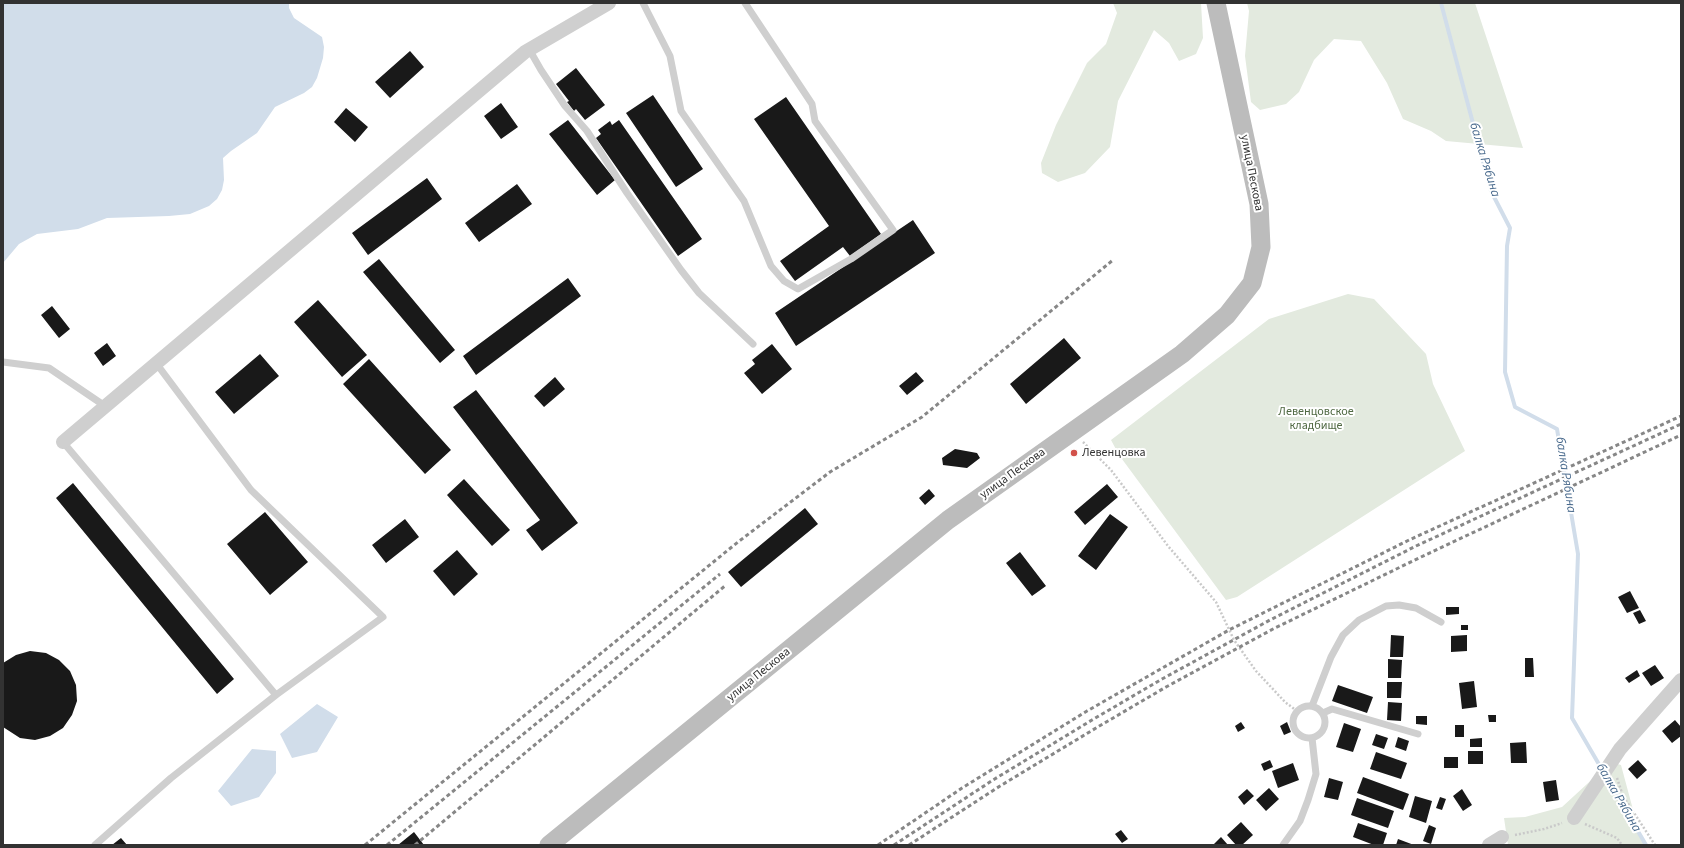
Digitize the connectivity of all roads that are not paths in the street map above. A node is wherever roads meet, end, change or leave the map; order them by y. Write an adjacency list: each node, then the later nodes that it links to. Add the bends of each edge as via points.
1 (609, 3): 5 (street)
2 (643, 3): 3 (lane, via 670,56 680,111 744,201 771,266 784,281 798,289 851,259 893,230 815,121 812,104)
3 (745, 3)
4 (1216, 3): 21 (street, улица Пескова, via 1259,204 1261,247 1252,283 1227,316 1182,354 948,520)
5 (530, 49): 6 (lane, via 565,106 587,130 627,192 699,293); 8 (street)
6 (754, 344)
7 (3, 362): 9 (lane, via 49,368)
8 (156, 363): 9 (street); 13 (lane, via 250,490 383,617)
9 (105, 406): 10 (street)
10 (63, 442): 13 (lane)
11 (1441, 622): 14 (lane, via 1416,608 1399,605 1386,606 1359,620 1343,635 1331,657)
12 (1681, 680): 18 (street, via 1620,749)
13 (276, 695): 20 (lane, via 171,778)
14 (1312, 706): 15 (lane); 17 (lane, via 1297,711 1294,717 1295,730 1306,738)
15 (1323, 713): 16 (lane, via 1332,709); 17 (lane, via 1326,719 1323,731)
16 (1418, 734)
17 (1312, 738): 22 (lane, via 1316,774 1300,821)
18 (1574, 818)
19 (1502, 837): 23 (street)
20 (95, 845)
21 (549, 845)
22 (1283, 845)
23 (1489, 845)

